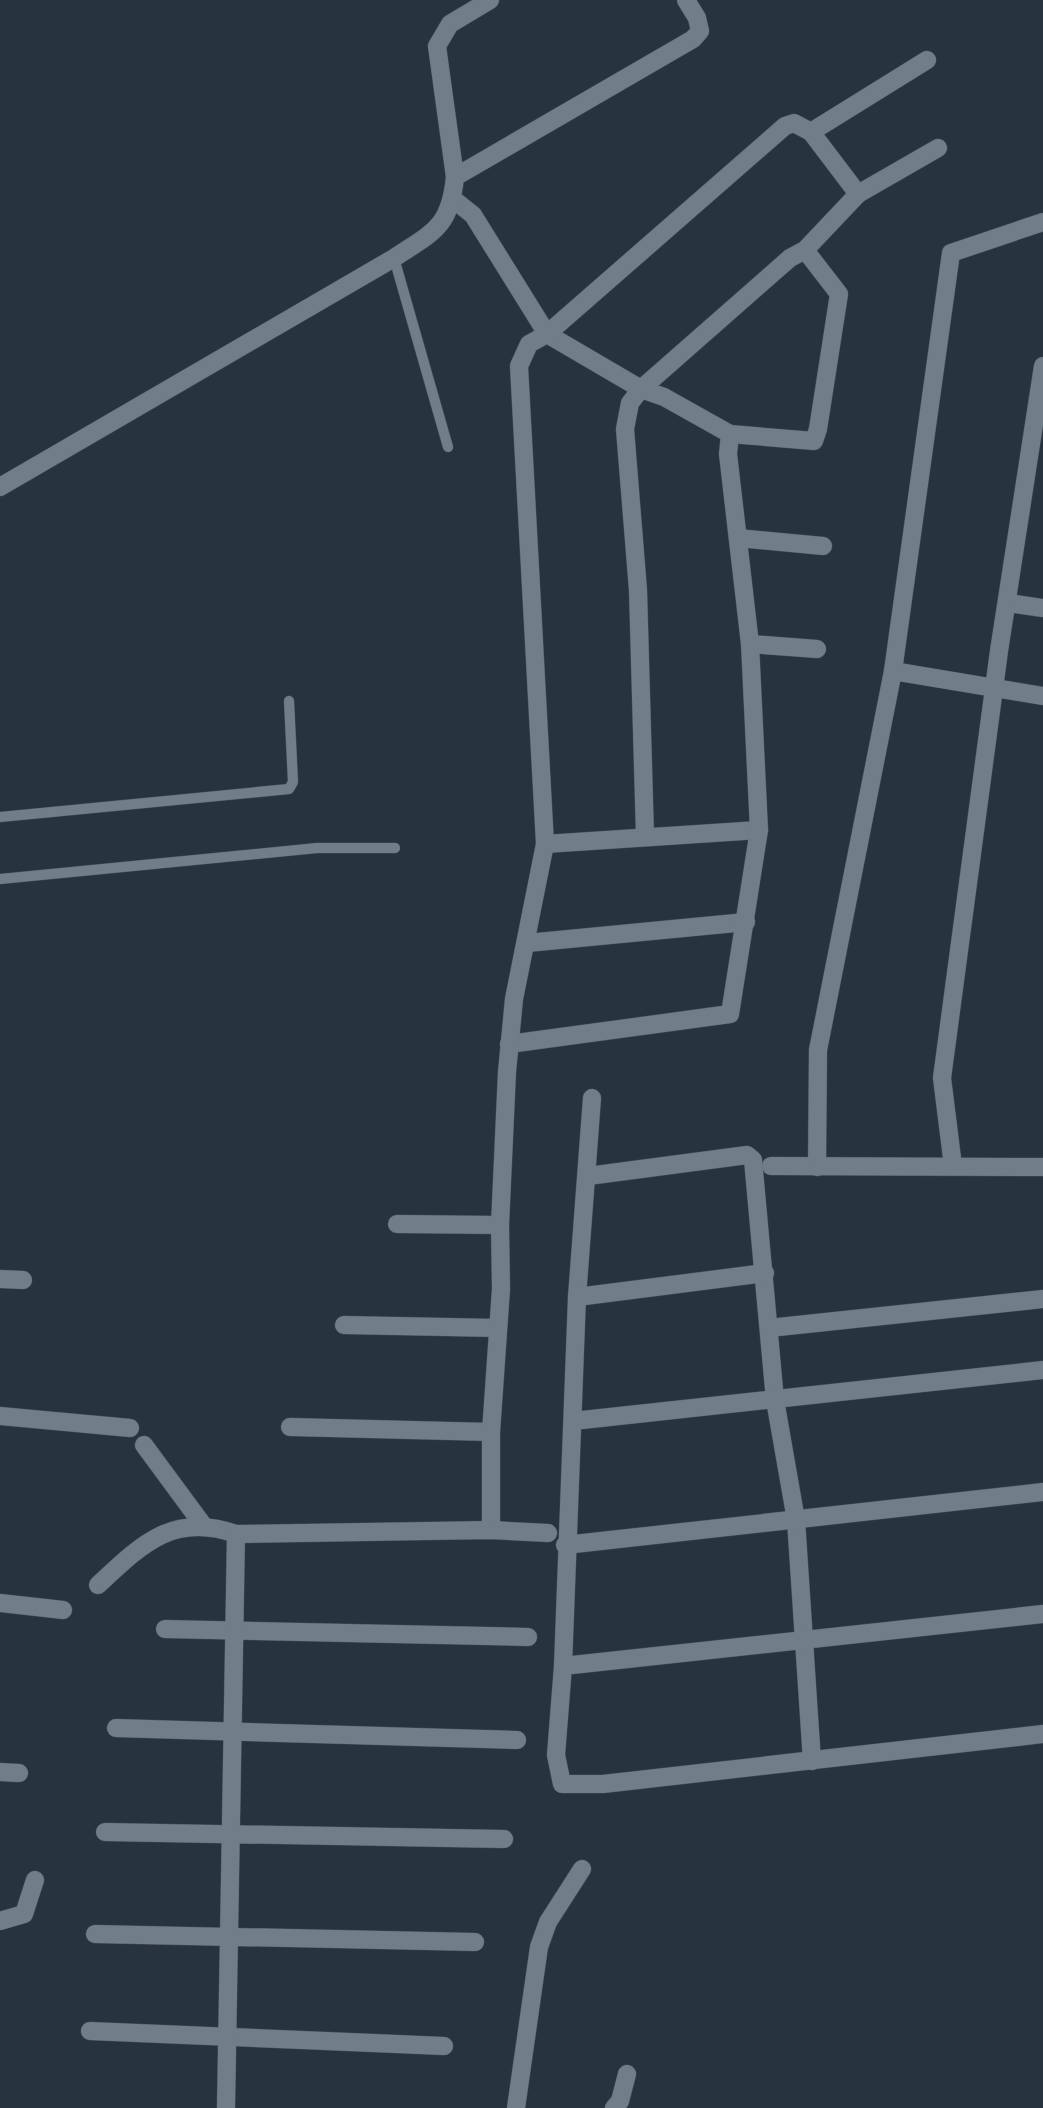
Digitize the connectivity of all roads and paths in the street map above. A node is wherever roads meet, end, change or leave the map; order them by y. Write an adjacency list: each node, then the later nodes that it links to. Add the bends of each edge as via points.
1 (489, 0): 6 (street, via 450,24 437,46)
2 (686, 0): 6 (street, via 700,32 693,39)
3 (927, 60): 4 (street)
4 (811, 132): 7 (street); 12 (street, via 794,123 785,126)
5 (938, 148): 7 (street)
6 (455, 177): 8 (street)
7 (858, 194): 10 (street)
8 (453, 199): 11 (street, via 440,227); 12 (street, via 473,215)
9 (1043, 222): 24 (street, via 951,253)
10 (805, 250): 14 (street, via 790,258); 15 (street, via 839,294 814,441)
11 (394, 258): 16 (lane); 17 (street)
12 (547, 334): 14 (street); 31 (street, via 529,344 519,366)
13 (1043, 366): 20 (street)
14 (641, 388): 15 (street); 30 (street, via 630,403 625,429 638,590)
15 (730, 434): 18 (street, via 728,454)
16 (448, 447)
17 (0, 487)
18 (738, 538): 19 (street); 22 (street)
19 (823, 546)
20 (1008, 603): 21 (street); 25 (street)
21 (1043, 608)
22 (750, 644): 23 (street); 29 (street)
23 (817, 649)
24 (893, 671): 25 (street); 40 (street, via 818,1050)
25 (994, 688): 26 (street); 39 (street, via 942,1078)
26 (1043, 695)
27 (289, 701): 28 (lane, via 293,782 289,789)
28 (0, 817)
29 (760, 830): 30 (street); 34 (street)
30 (645, 836): 31 (street)
31 (545, 844): 35 (street)
32 (395, 848): 33 (lane, via 317,848)
33 (0, 878)
34 (746, 922): 35 (street); 36 (street, via 730,1014)
35 (527, 943): 36 (street)
36 (509, 1044): 44 (street)
37 (592, 1098): 42 (street)
38 (771, 1166): 40 (street)
39 (953, 1166): 40 (street); 41 (street)
40 (817, 1167)
41 (1043, 1167)
42 (588, 1176): 45 (street, via 747,1156 755,1167); 48 (street)
43 (397, 1224): 44 (street)
44 (499, 1226): 51 (street)
45 (765, 1273): 48 (street); 52 (street)
46 (0, 1279): 47 (street)
47 (23, 1280)
48 (578, 1297): 56 (street)
49 (1043, 1299): 52 (street)
50 (344, 1325): 51 (street)
51 (498, 1328): 59 (street)
52 (769, 1328): 54 (street)
53 (1043, 1370): 54 (street)
54 (775, 1399): 56 (street); 62 (street)
55 (0, 1416): 58 (street)
56 (573, 1421): 67 (street)
57 (290, 1427): 59 (street)
58 (130, 1428)
59 (491, 1432): 64 (street)
60 (144, 1445): 63 (street)
61 (1043, 1492): 62 (street)
62 (796, 1520): 67 (street); 75 (street)
63 (203, 1525): 66 (street); 68 (street, via 169,1531 147,1543)
64 (491, 1530): 65 (street); 66 (street)
65 (548, 1533)
66 (236, 1534): 73 (street)
67 (565, 1545): 76 (street)
68 (99, 1585)
69 (0, 1603): 70 (street)
70 (63, 1609)
71 (1043, 1614): 75 (street)
72 (165, 1629): 73 (street)
73 (236, 1631): 74 (street); 78 (street)
74 (528, 1636)
75 (804, 1640): 76 (street); 81 (street)
76 (563, 1666): 81 (street, via 556,1755 562,1784 603,1784)
77 (116, 1728): 78 (street)
78 (234, 1731): 80 (street); 85 (street)
79 (1043, 1734): 81 (street)
80 (517, 1740)
81 (812, 1761)
82 (0, 1772): 83 (street)
83 (19, 1773)
84 (105, 1832): 85 (street)
85 (232, 1833): 86 (street); 91 (street)
86 (504, 1839)
87 (582, 1869): 98 (street, via 548,1922 539,1947)
88 (35, 1880): 89 (street, via 24,1914)
89 (0, 1921)
90 (95, 1934): 91 (street)
91 (228, 1935): 92 (street); 94 (street)
92 (475, 1941)
93 (90, 2031): 94 (street)
94 (228, 2035): 95 (street); 97 (street)
95 (444, 2046)
96 (627, 2074): 99 (street)
97 (226, 2108)
98 (516, 2108)
99 (614, 2108)

